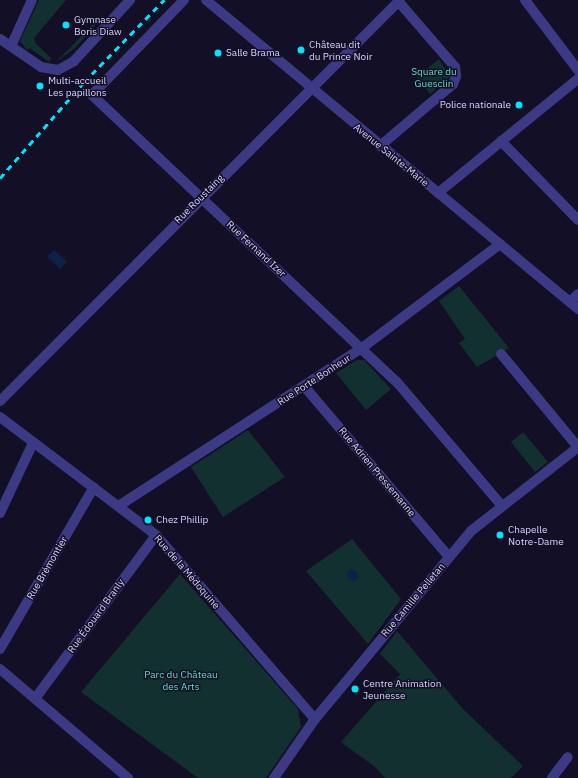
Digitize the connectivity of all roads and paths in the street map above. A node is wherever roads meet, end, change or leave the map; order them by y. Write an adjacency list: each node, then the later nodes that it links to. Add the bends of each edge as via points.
1 (32, 0): 8 (street)
2 (130, 0): 8 (street, via 74,61 58,70 41,67)
3 (184, 0): 15 (street, Rue Fernand Izer, via 92,94)
4 (206, 0): 11 (street, Avenue Sainte-Marie)
5 (525, 0): 9 (street)
6 (399, 1): 11 (street, Rue Roustaing); 13 (street, via 455,67 456,76 453,84)
7 (0, 38): 8 (street)
8 (12, 44)
9 (578, 70)
10 (578, 79): 12 (street)
11 (309, 89): 13 (street, Avenue Sainte-Marie); 15 (street, Rue Roustaing)
12 (501, 141): 14 (street); 16 (street)
13 (380, 146): 14 (street, Avenue Sainte-Marie)
14 (438, 193): 17 (street, Avenue Sainte-Marie)
15 (201, 197): 20 (street, Rue Fernand Izer); 23 (street, Rue Roustaing)
16 (578, 220)
17 (500, 244): 19 (street, Avenue Sainte-Marie); 20 (street, Rue Porte Bonheur)
18 (578, 294): 19 (street)
19 (574, 306)
20 (362, 348): 22 (street, Rue Porte Bonheur); 29 (street, Rue Fernand Izer, via 415,402)
21 (501, 354): 26 (street)
22 (304, 386): 28 (street, Rue Porte Bonheur); 32 (street, Rue Adrien Pressemanne)
23 (0, 401)
24 (0, 417): 25 (street, Rue de la Médoquine)
25 (33, 443): 27 (street, Rue de la Médoquine); 30 (street)
26 (578, 447): 29 (street, Rue Camille Pelletan)
27 (94, 487): 28 (street, Rue de la Médoquine); 33 (street, Rue Brémontier)
28 (120, 505): 31 (street, Rue de la Médoquine)
29 (502, 506): 32 (street, Rue Camille Pelletan, via 471,531)
30 (0, 514)
31 (156, 535): 35 (street, Rue Édouard Branly); 36 (street, Rue de la Médoquine)
32 (449, 557): 36 (street, Rue Camille Pelletan)
33 (0, 649)
34 (0, 668): 35 (street)
35 (37, 696): 38 (street)
36 (315, 719): 39 (street, Rue Camille Pelletan)
37 (568, 757): 40 (street)
38 (128, 778)
39 (274, 778)
40 (552, 778)

